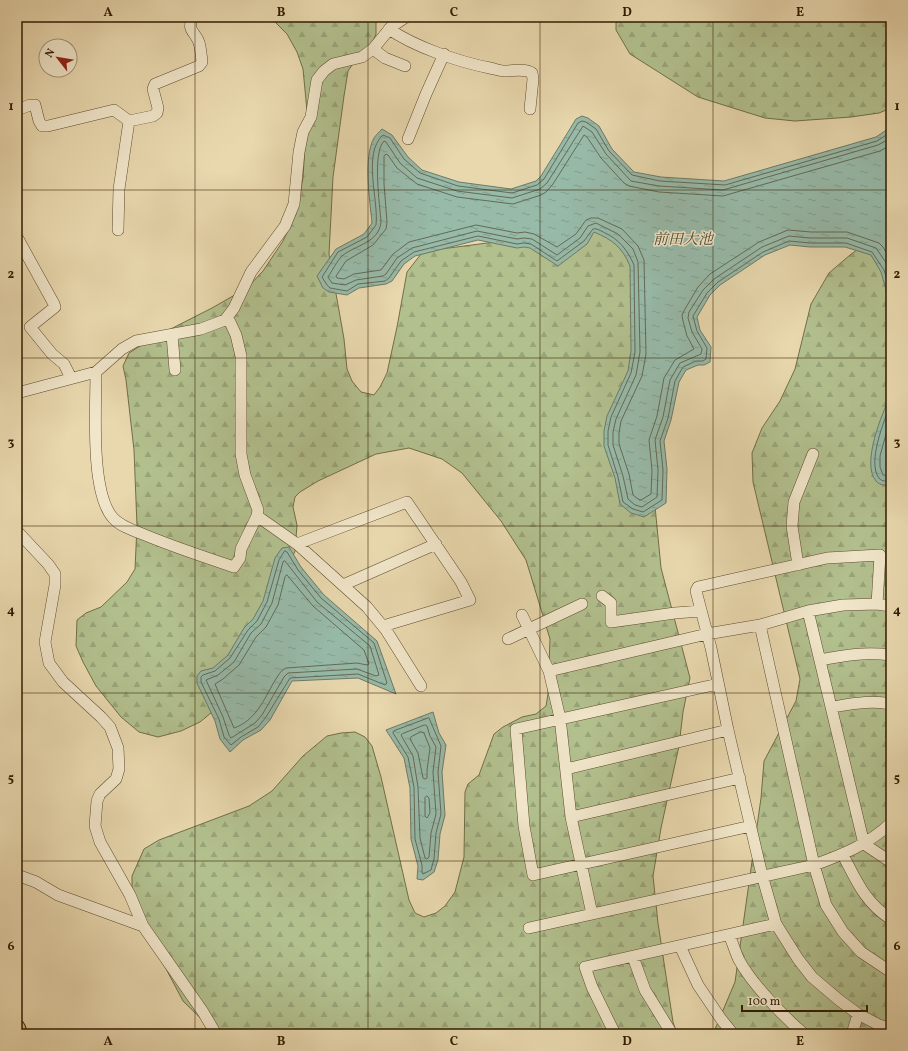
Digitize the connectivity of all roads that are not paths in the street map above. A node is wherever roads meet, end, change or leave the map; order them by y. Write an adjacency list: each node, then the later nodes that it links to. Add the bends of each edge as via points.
1 (193, 17): 9 (street, via 191,30 198,40 202,62 199,66 155,84 157,113)
2 (406, 17): 3 (street)
3 (390, 29): 4 (street); 5 (street, via 400,36)
4 (373, 49): 6 (street, via 385,58); 13 (street, via 362,57 333,64 317,80 310,117 298,152 294,204 285,226 251,272 234,308)
5 (444, 54): 7 (street, via 504,71 528,70 532,73 533,79); 10 (street)
6 (405, 66)
7 (530, 109)
8 (17, 110): 9 (street, via 35,105 42,126 114,110)
9 (128, 121): 11 (street, via 119,189)
10 (408, 139)
11 (118, 230)
12 (17, 237): 17 (street, via 55,307 30,327 52,354 64,364)
13 (224, 320): 14 (street, via 202,329); 20 (street, via 230,322 241,356 241,454 245,475 258,510)
14 (172, 335): 15 (street); 16 (street, via 136,341 122,349)
15 (174, 370)
16 (96, 372): 17 (street); 20 (street, via 96,450 100,488 104,503 114,518 126,527 157,540 234,567)
17 (70, 378): 18 (street)
18 (17, 393)
19 (813, 454): 24 (street, via 794,502 792,526)
20 (257, 516): 22 (street)
21 (17, 531): 62 (street, via 55,574 45,642 49,663 63,682 110,727 118,748 119,769 116,779 100,794 97,801 95,826 100,842 130,894)
22 (297, 544): 23 (street, via 407,502); 25 (street)
23 (436, 544): 25 (street); 34 (street, via 462,582 470,600)
24 (798, 565): 28 (street, via 827,558 880,555); 30 (street, via 698,587 696,591)
25 (343, 584): 34 (street)
26 (602, 596): 30 (street, via 611,603 611,622 675,612)
27 (582, 604): 35 (street)
28 (877, 604): 29 (street); 31 (street, via 843,605)
29 (891, 606)
30 (701, 611): 36 (street)
31 (808, 611): 33 (street); 39 (street)
32 (522, 614): 35 (street)
33 (760, 625): 36 (street); 56 (street)
34 (383, 626): 42 (street)
35 (529, 629): 37 (street); 40 (street)
36 (707, 634): 40 (street); 41 (street)
37 (508, 639)
38 (891, 656): 39 (street, via 870,653)
39 (820, 660): 44 (street)
40 (549, 672): 45 (street)
41 (718, 684): 45 (street); 46 (street)
42 (421, 686)
43 (891, 704): 44 (street, via 862,702)
44 (832, 707): 52 (street)
45 (560, 718): 47 (street); 55 (street, via 516,728 524,826 533,875)
46 (728, 730): 47 (street); 48 (street)
47 (566, 769): 49 (street)
48 (740, 778): 49 (street); 51 (street)
49 (571, 817): 55 (street)
50 (891, 823): 52 (street)
51 (751, 826): 55 (street); 58 (street)
52 (864, 844): 53 (street); 54 (street)
53 (843, 855): 56 (street); 60 (street, via 869,901)
54 (891, 862)
55 (582, 865): 59 (street)
56 (814, 865): 58 (street); 67 (street, via 826,905 843,932 861,952)
57 (17, 875): 62 (street, via 36,882 58,895)
58 (762, 876): 59 (street); 61 (street)
59 (592, 914): 63 (street)
60 (891, 919)
61 (776, 924): 64 (street); 68 (street, via 812,977)
62 (144, 926): 72 (street)
63 (529, 928)
64 (729, 935): 65 (street); 76 (street, via 739,960 754,982)
65 (680, 946): 66 (street); 75 (street, via 698,985)
66 (632, 957): 73 (street, via 585,967); 74 (street, via 645,990)
67 (891, 972)
68 (858, 1014): 70 (street); 77 (street)
69 (17, 1028): 71 (highway)
70 (891, 1029)
71 (19, 1034)
72 (216, 1034)
73 (615, 1034)
74 (672, 1034)
75 (733, 1034)
76 (804, 1034)
77 (852, 1034)

